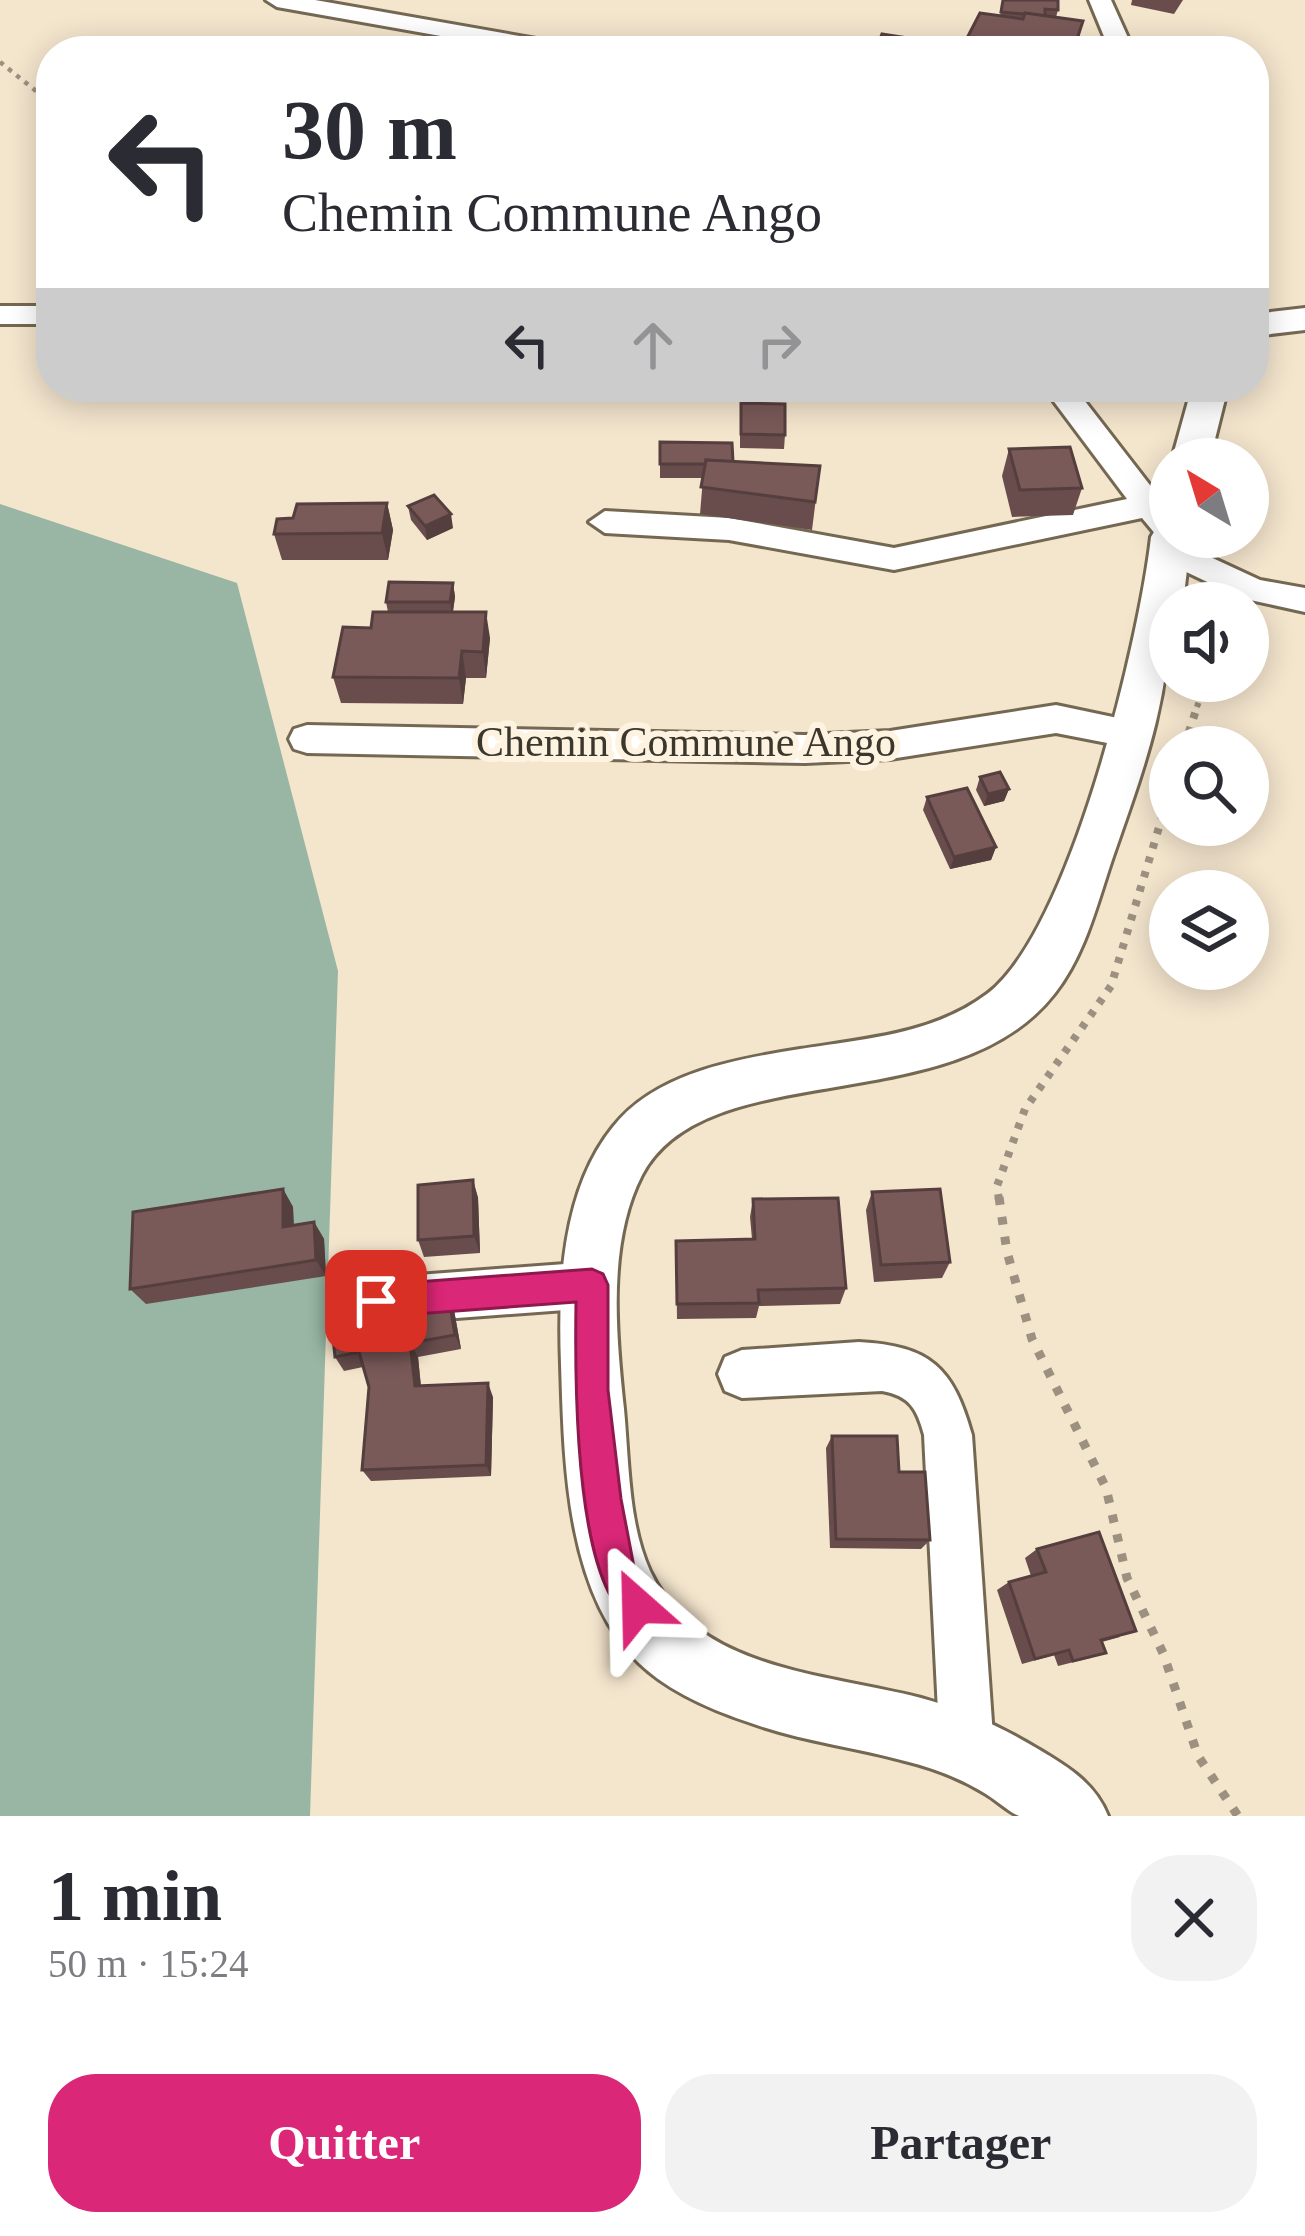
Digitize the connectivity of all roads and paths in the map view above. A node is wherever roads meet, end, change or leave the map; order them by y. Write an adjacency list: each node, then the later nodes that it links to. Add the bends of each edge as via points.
1 (277, 0): 3 (street)
2 (1100, 0): 4 (street)
3 (480, 36)
4 (1116, 36)
5 (0, 62): 6 (path)
6 (36, 91)
7 (0, 315): 8 (street)
8 (36, 315)
9 (1305, 319): 10 (street)
10 (1269, 323)
11 (1069, 402): 14 (street)
12 (1206, 402): 13 (street)
13 (1197, 438)
14 (1149, 510)
15 (604, 522): 16 (street, via 729,529 893,559)
16 (1149, 533)
17 (1164, 558): 21 (street)
18 (1204, 558): 19 (street, via 1253,590)
19 (1305, 600)
20 (1190, 702): 22 (path)
21 (1159, 726)
22 (1171, 726)
23 (307, 739): 24 (street, Chemin Commune Ango, via 805,749 890,745 1056,719)
24 (1149, 739)
25 (1149, 761): 27 (street, via 1060,942 1006,1010 919,1052 756,1082 654,1120 628,1146 601,1208)
26 (1153, 846): 32 (path, via 1111,986 1025,1109 997,1186 1032,1339 1106,1488 1127,1578 1198,1756)
27 (592, 1285): 28 (street); 30 (street, via 592,1390 617,1573 659,1639 720,1682 933,1734)
28 (376, 1301)
29 (742, 1374): 30 (street, via 897,1367 939,1402 948,1435)
30 (968, 1751): 31 (street)
31 (1074, 1816)
32 (1238, 1816)

